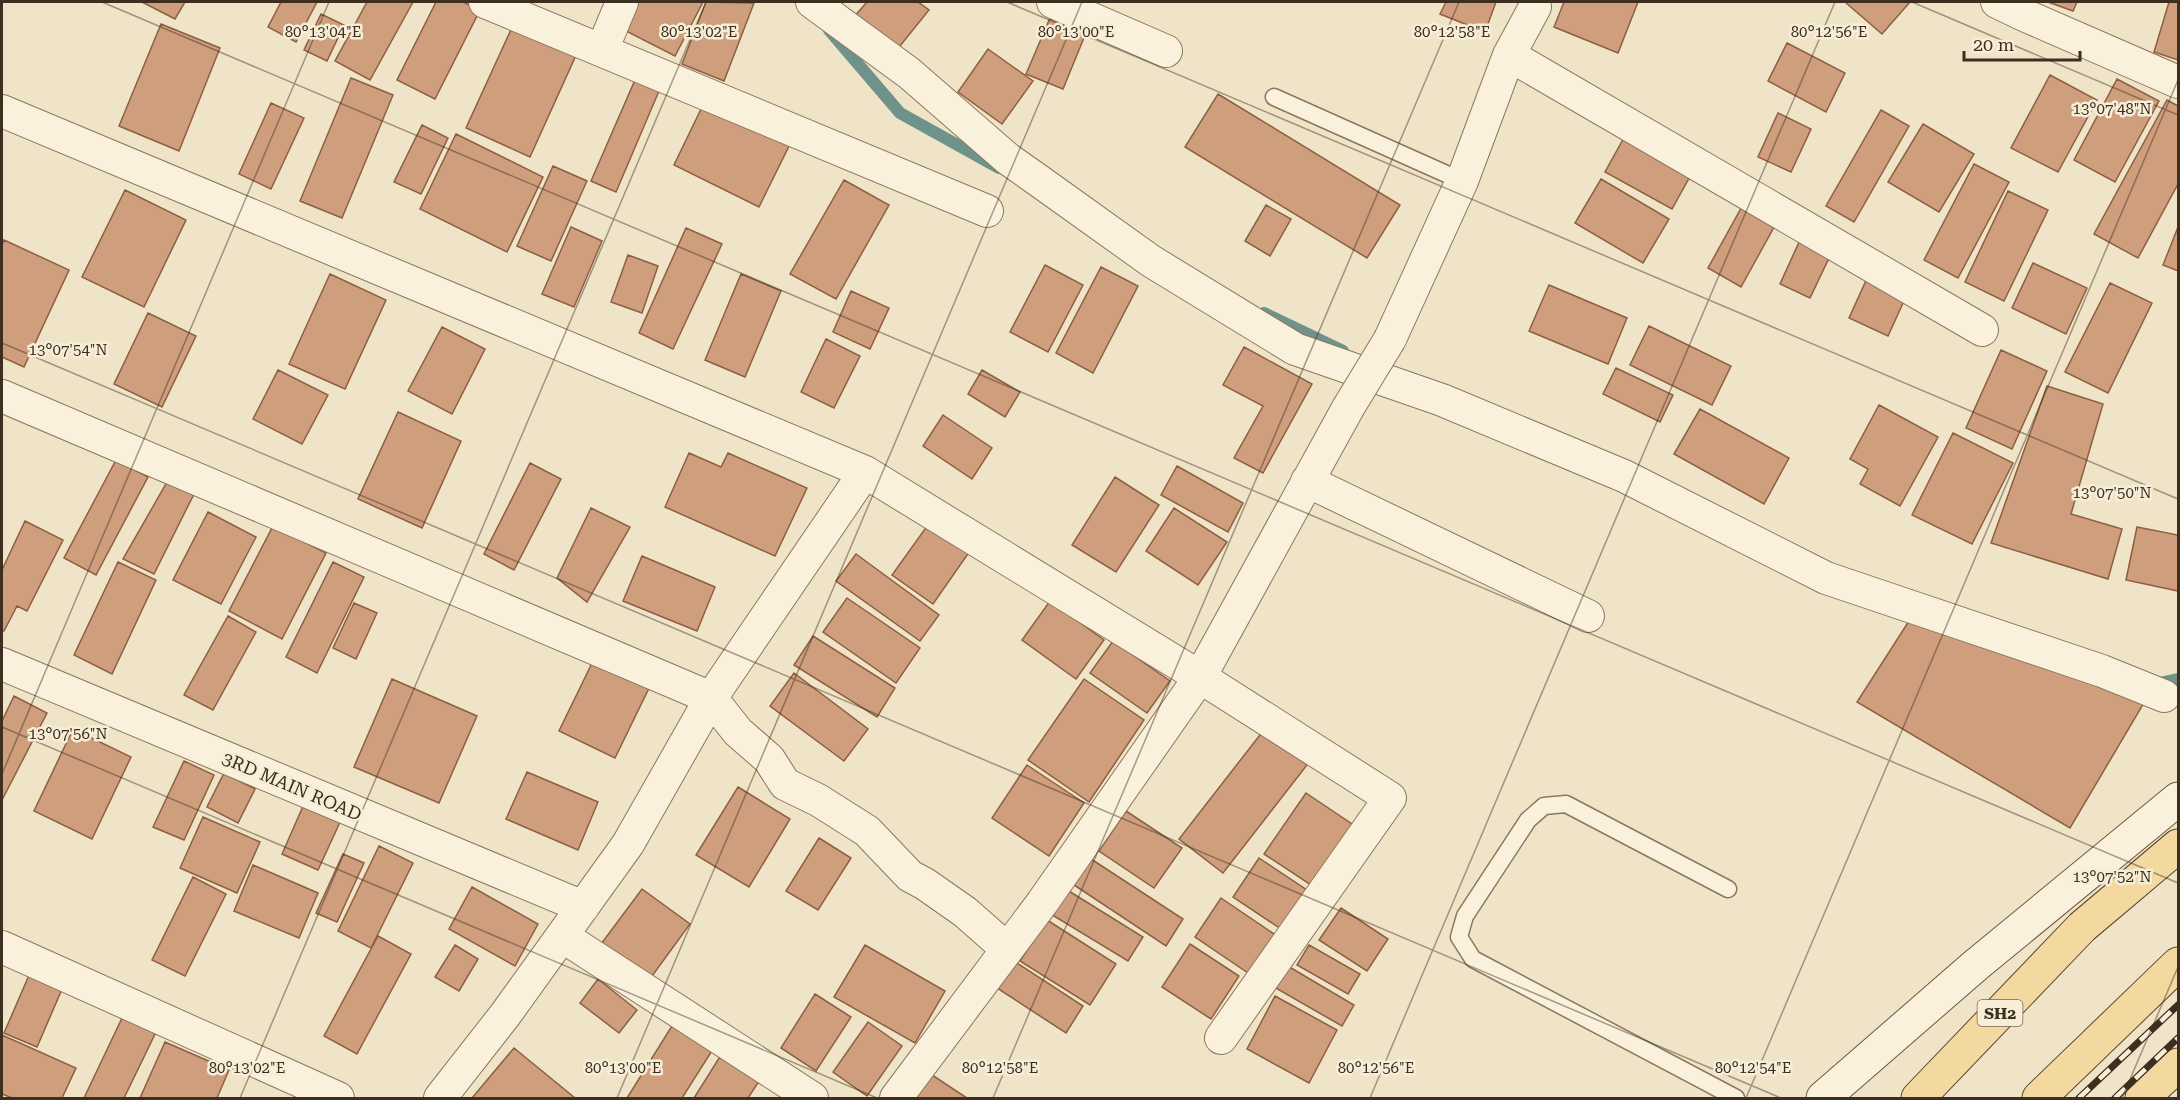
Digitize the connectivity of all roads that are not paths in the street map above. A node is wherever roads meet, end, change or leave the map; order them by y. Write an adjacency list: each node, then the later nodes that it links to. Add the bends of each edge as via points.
1 (485, 2): 8 (street)
2 (622, 2): 8 (street)
3 (1053, 2): 9 (street)
4 (1997, 2): 7 (street)
5 (1531, 3): 10 (street)
6 (819, 7): 23 (street, via 909,73 1008,159 1151,261 1294,349 1442,400 1624,476 1826,578)
7 (2027, 8): 11 (street)
8 (602, 50): 15 (street)
9 (1166, 51)
10 (1509, 55): 14 (street); 16 (street)
11 (2178, 82)
12 (1274, 97): 14 (lane)
13 (2, 111): 18 (street)
14 (1462, 181): 19 (street, bridge, via 1390,339)
15 (987, 211)
16 (1982, 330)
17 (2, 396): 24 (street)
18 (865, 472): 22 (street); 24 (street)
19 (1307, 481): 20 (street); 22 (street)
20 (1588, 616)
21 (2, 664): 28 (street, 3RD MAIN ROAD)
22 (1200, 677): 31 (street); 33 (street, via 1390,798)
23 (2164, 696)
24 (711, 698): 28 (street, via 628,844); 31 (street, via 738,732 769,759 785,784 867,831 910,876 965,912)
25 (2178, 799): 40 (street, via 1976,965)
26 (2178, 846): 41 (main road, SH2, via 2082,927)
27 (1728, 889): 39 (lane, via 1566,804 1544,806 1528,820 1465,916 1460,937 1473,959)
28 (583, 907): 29 (street)
29 (562, 936): 36 (street); 37 (street)
30 (2, 947): 35 (street)
31 (1007, 949): 38 (street)
32 (2178, 964): 42 (main road)
33 (1221, 1038)
34 (2178, 1065): 43 (main road)
35 (338, 1098)
36 (440, 1098)
37 (812, 1098)
38 (896, 1098)
39 (1736, 1098)
40 (1823, 1098)
41 (1918, 1098)
42 (2039, 1098)
43 (2142, 1098)

